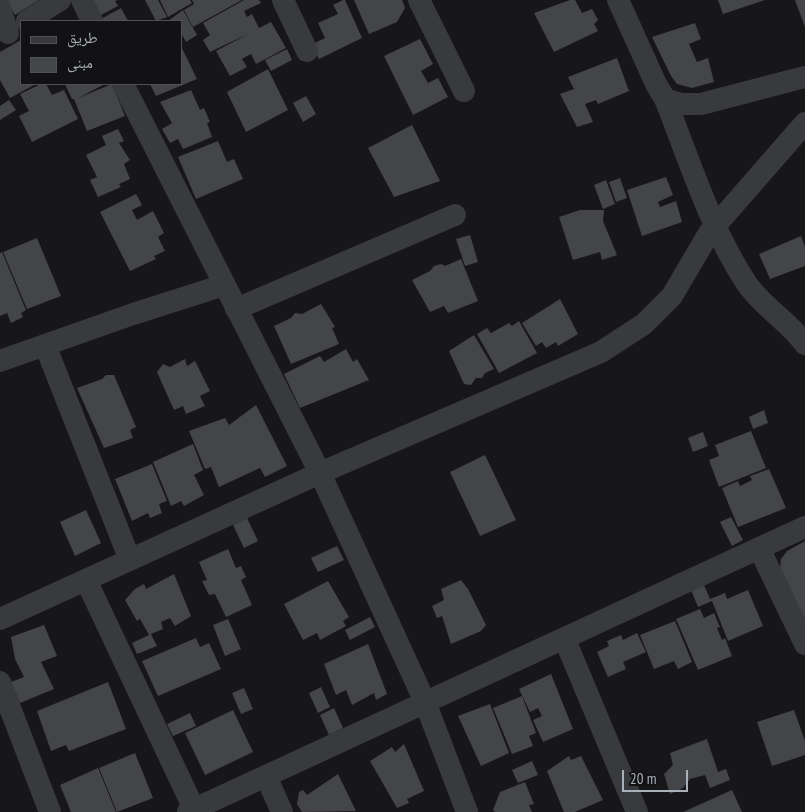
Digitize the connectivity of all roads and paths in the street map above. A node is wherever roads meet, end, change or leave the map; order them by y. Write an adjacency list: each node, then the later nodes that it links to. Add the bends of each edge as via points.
1 (60, 0): 7 (street)
2 (82, 0): 8 (street)
3 (283, 0): 10 (street)
4 (419, 0): 13 (street)
5 (618, 0): 14 (street)
6 (0, 8): 9 (street)
7 (29, 20)
8 (92, 20)
9 (10, 32)
10 (307, 51)
11 (805, 77): 14 (street, via 701,104 681,104)
12 (124, 85): 18 (street)
13 (464, 91)
14 (665, 99): 17 (street)
15 (805, 124): 17 (street)
16 (455, 215): 19 (street)
17 (716, 225): 20 (street, via 747,284); 23 (street, via 672,296 644,324 601,352)
18 (224, 285): 19 (street); 21 (street)
19 (236, 309): 23 (street)
20 (805, 344)
21 (45, 345): 22 (street); 26 (street)
22 (0, 361)
23 (320, 473): 26 (street); 32 (street)
24 (805, 527): 25 (street)
25 (759, 548): 29 (street); 30 (street)
26 (130, 560): 27 (street)
27 (86, 580): 28 (street); 34 (street)
28 (0, 619)
29 (565, 640): 32 (street); 38 (street)
30 (805, 644)
31 (0, 682): 35 (street)
32 (425, 702): 33 (street); 37 (street)
33 (266, 776): 34 (street); 36 (street)
34 (191, 811)
35 (50, 812)
36 (282, 812)
37 (467, 812)
38 (637, 812)

